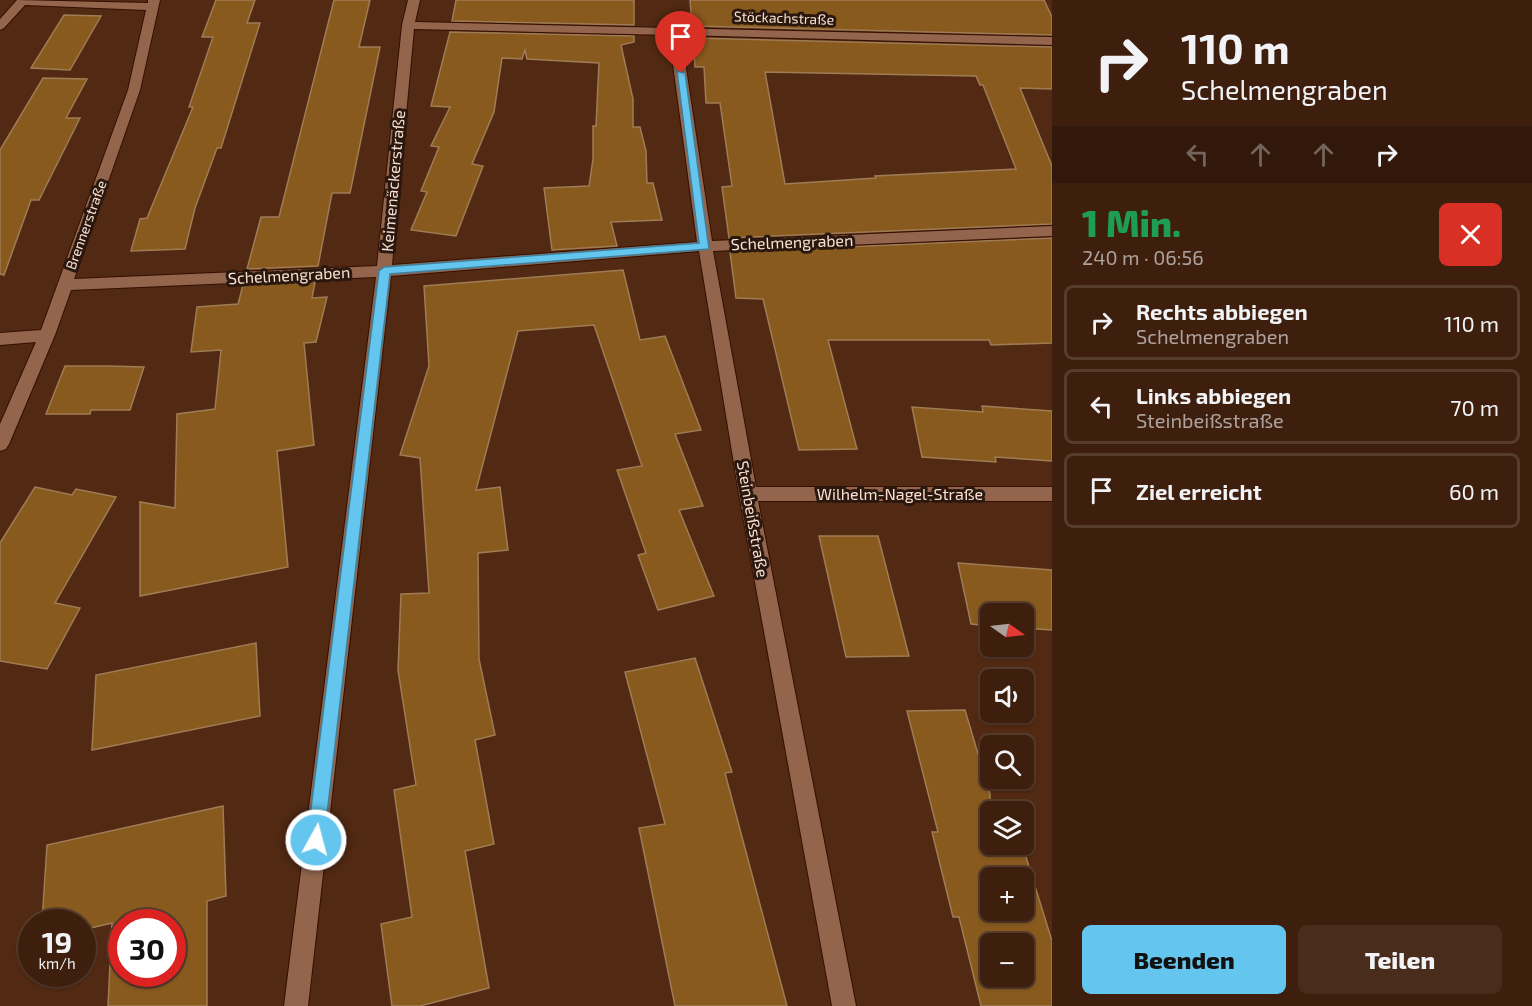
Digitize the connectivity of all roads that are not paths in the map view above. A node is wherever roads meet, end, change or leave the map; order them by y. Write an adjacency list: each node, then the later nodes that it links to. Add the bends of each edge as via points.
1 (12, 0): 3 (street)
2 (414, 0): 5 (street, Keimenäckerstraße)
3 (22, 1): 4 (street); 6 (street)
4 (153, 3): 12 (street, Brennerstraße, via 134,90)
5 (408, 25): 7 (street, Stöckachstraße); 11 (street, Keimenäckerstraße)
6 (0, 26)
7 (675, 30): 8 (street, Stöckachstraße); 10 (street, Steinbeißstraße)
8 (1052, 41)
9 (1052, 231): 10 (street, Schelmengraben)
10 (705, 246): 11 (street, Schelmengraben); 16 (street, Steinbeißstraße)
11 (384, 271): 12 (street, Schelmengraben); 18 (street, Keimenäckerstraße)
12 (64, 285): 13 (street, Brennerstraße)
13 (47, 336): 14 (street); 15 (street, Brennerstraße)
14 (0, 339)
15 (0, 444)
16 (748, 494): 17 (street, Wilhelm-Nagel-Straße); 19 (street, Steinbeißstraße)
17 (1052, 494)
18 (296, 1006)
19 (844, 1006)

